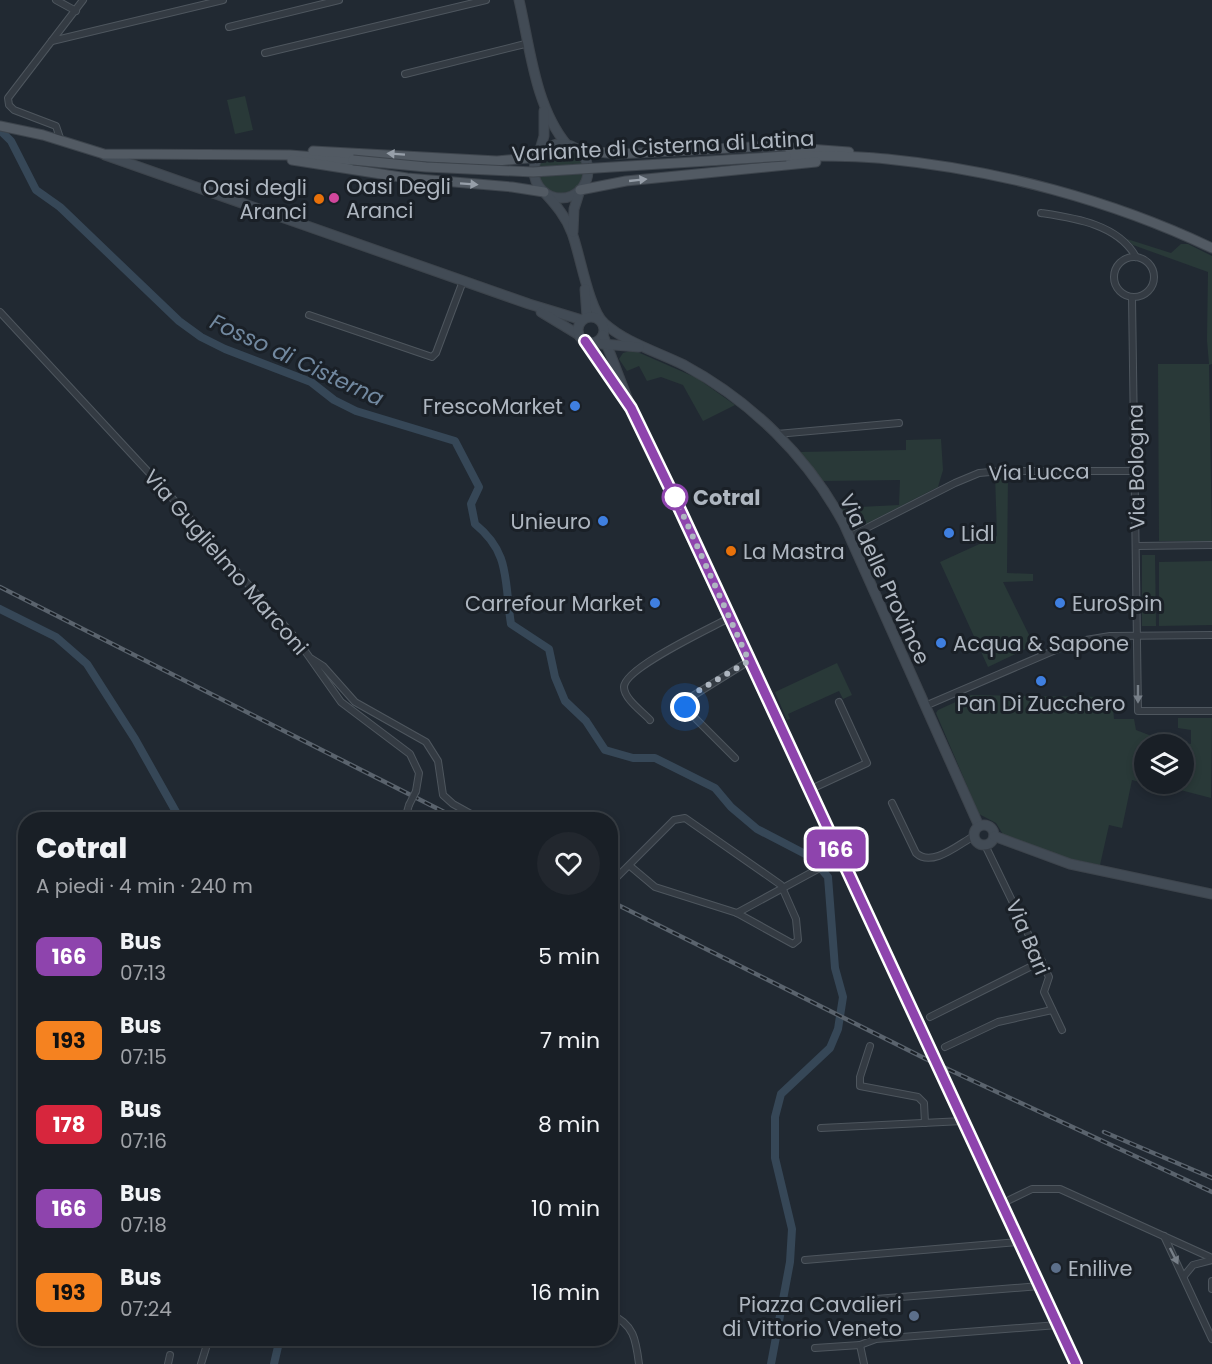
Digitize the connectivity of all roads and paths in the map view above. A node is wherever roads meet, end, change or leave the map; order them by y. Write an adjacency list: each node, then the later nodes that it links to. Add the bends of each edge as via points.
1 (56, 0): 7 (street)
2 (83, 0): 7 (street)
3 (223, 0): 9 (street)
4 (339, 0): 8 (street)
5 (486, 0): 11 (street)
6 (519, 0): 10 (main road)
7 (76, 12): 9 (street)
8 (229, 27)
9 (52, 41): 15 (street, via 8,100 14,110 56,126)
10 (530, 43): 12 (street); 13 (main road)
11 (265, 53)
12 (405, 74)
13 (544, 102): 16 (main road); 20 (main road, via 544,136)
14 (0, 126): 15 (main road, Variante di Cisterna di Latina)
15 (61, 141): 18 (main road, Variante di Cisterna di Latina)
16 (567, 145): 17 (main road); 20 (main road, via 547,148)
17 (578, 150): 21 (main road, via 618,154 787,146); 22 (main road, via 588,170)
18 (104, 154): 19 (main road, Variante di Cisterna di Latina); 29 (main road)
19 (244, 154): 20 (main road, one-way to 19, via 497,161 324,151); 21 (main road, Variante di Cisterna di Latina, bridge, via 524,172 786,156); 23 (main road, one-way to 23, via 407,178)
20 (538, 157): 23 (main road, via 534,176)
21 (887, 159): 22 (main road, one-way to 21, via 754,166); 26 (main road, Variante di Cisterna di Latina, via 1061,192 1147,220)
22 (580, 190): 23 (main road, via 559,198); 25 (main road)
23 (544, 192): 25 (main road)
24 (1041, 213): 27 (street, via 1105,230 1127,244)
25 (573, 234): 28 (main road)
26 (1212, 248)
27 (1136, 257): 30 (street, via 1149,263 1154,276 1150,289); 30 (street, via 1122,260 1113,279 1119,292)
28 (583, 275): 34 (main road); 35 (main road)
29 (464, 281): 31 (main road); 33 (street, via 432,357)
30 (1132, 298): 44 (street, Via Bologna)
31 (529, 304): 34 (main road, Via delle Province); 36 (main road)
32 (0, 312): 51 (street, Via Guglielmo Marconi, via 165,490)
33 (309, 315)
34 (584, 319): 35 (main road, Via delle Province, via 595,317); 36 (main road, via 578,327)
35 (602, 322): 37 (main road); 39 (main road, Via delle Province)
36 (586, 340): 37 (main road); 41 (main road)
37 (605, 340): 38 (main road, Via delle Province); 40 (main road)
38 (625, 345): 39 (main road, Via delle Province); 40 (main road, via 617,356)
39 (647, 349): 43 (main road, Via delle Province, via 721,388)
40 (615, 369): 41 (main road)
41 (631, 408): 48 (main road)
42 (899, 423): 43 (street)
43 (777, 434): 45 (main road, Via delle Province, via 821,488)
44 (1136, 471): 45 (street, Via Lucca, via 979,473); 47 (street, Via Bologna)
45 (849, 537): 54 (main road, Via delle Province)
46 (1212, 545): 47 (street)
47 (1137, 546): 50 (street, Via Bologna)
48 (729, 618): 52 (main road); 56 (street, via 659,656 626,681 626,695)
49 (1212, 635): 50 (street)
50 (1137, 636): 54 (street, via 1100,637 1063,645); 55 (street, Via Bologna, one-way to 55, via 1138,711)
51 (309, 657): 60 (street, Via Guglielmo Marconi, bridge, via 344,706 410,754 418,773); 61 (street, via 323,666 351,699 426,742 437,758 443,795)
52 (749, 661): 57 (street, via 683,702); 58 (main road)
53 (839, 702): 58 (street, via 867,763)
54 (926, 706): 62 (main road, Via delle Province)
55 (1212, 711)
56 (650, 720)
57 (735, 758)
58 (809, 790): 66 (main road)
59 (892, 802): 63 (street, via 922,858 934,858)
60 (407, 812)
61 (467, 812)
62 (979, 826): 63 (main road); 64 (main road, via 991,828)
63 (974, 836): 65 (main road)
64 (994, 836): 65 (main road); 70 (main road, via 1070,864)
65 (985, 845): 72 (street, Via Bari)
66 (840, 857): 69 (street); 78 (main road)
67 (630, 866): 68 (street); 69 (street, via 672,821 682,817); 71 (street, via 655,886)
68 (618, 877)
69 (783, 888): 71 (street); 71 (street, via 796,919 799,936 795,943)
70 (1212, 894)
71 (737, 913)
72 (1042, 961): 73 (street, Via Bari, via 1049,979 1043,989); 74 (street)
73 (1052, 1010): 75 (street, Via Bari); 77 (street, via 992,1024)
74 (930, 1017)
75 (1062, 1030)
76 (870, 1046): 79 (street, via 860,1086 920,1098)
77 (945, 1047)
78 (963, 1121): 79 (street); 81 (main road)
79 (925, 1123): 80 (street)
80 (821, 1128)
81 (1001, 1204): 82 (street, via 1032,1189 1057,1189); 83 (main road)
82 (1164, 1236): 84 (street); 86 (street, one-way to 86)
83 (1019, 1242): 85 (street); 88 (main road)
84 (1212, 1259): 86 (street, via 1193,1265)
85 (806, 1260)
86 (1184, 1276): 93 (street)
87 (1212, 1281): 89 (street)
88 (1040, 1286): 90 (street); 92 (main road)
89 (1212, 1289)
90 (863, 1300)
91 (618, 1318): 100 (street, via 633,1331)
92 (1058, 1325): 94 (street, via 876,1339); 102 (main road)
93 (1212, 1339)
94 (860, 1345): 96 (street); 101 (street)
95 (207, 1346): 99 (street)
96 (815, 1348)
97 (171, 1355): 98 (street)
98 (168, 1364)
99 (201, 1364)
100 (639, 1364)
101 (864, 1364)
102 (1076, 1364)

